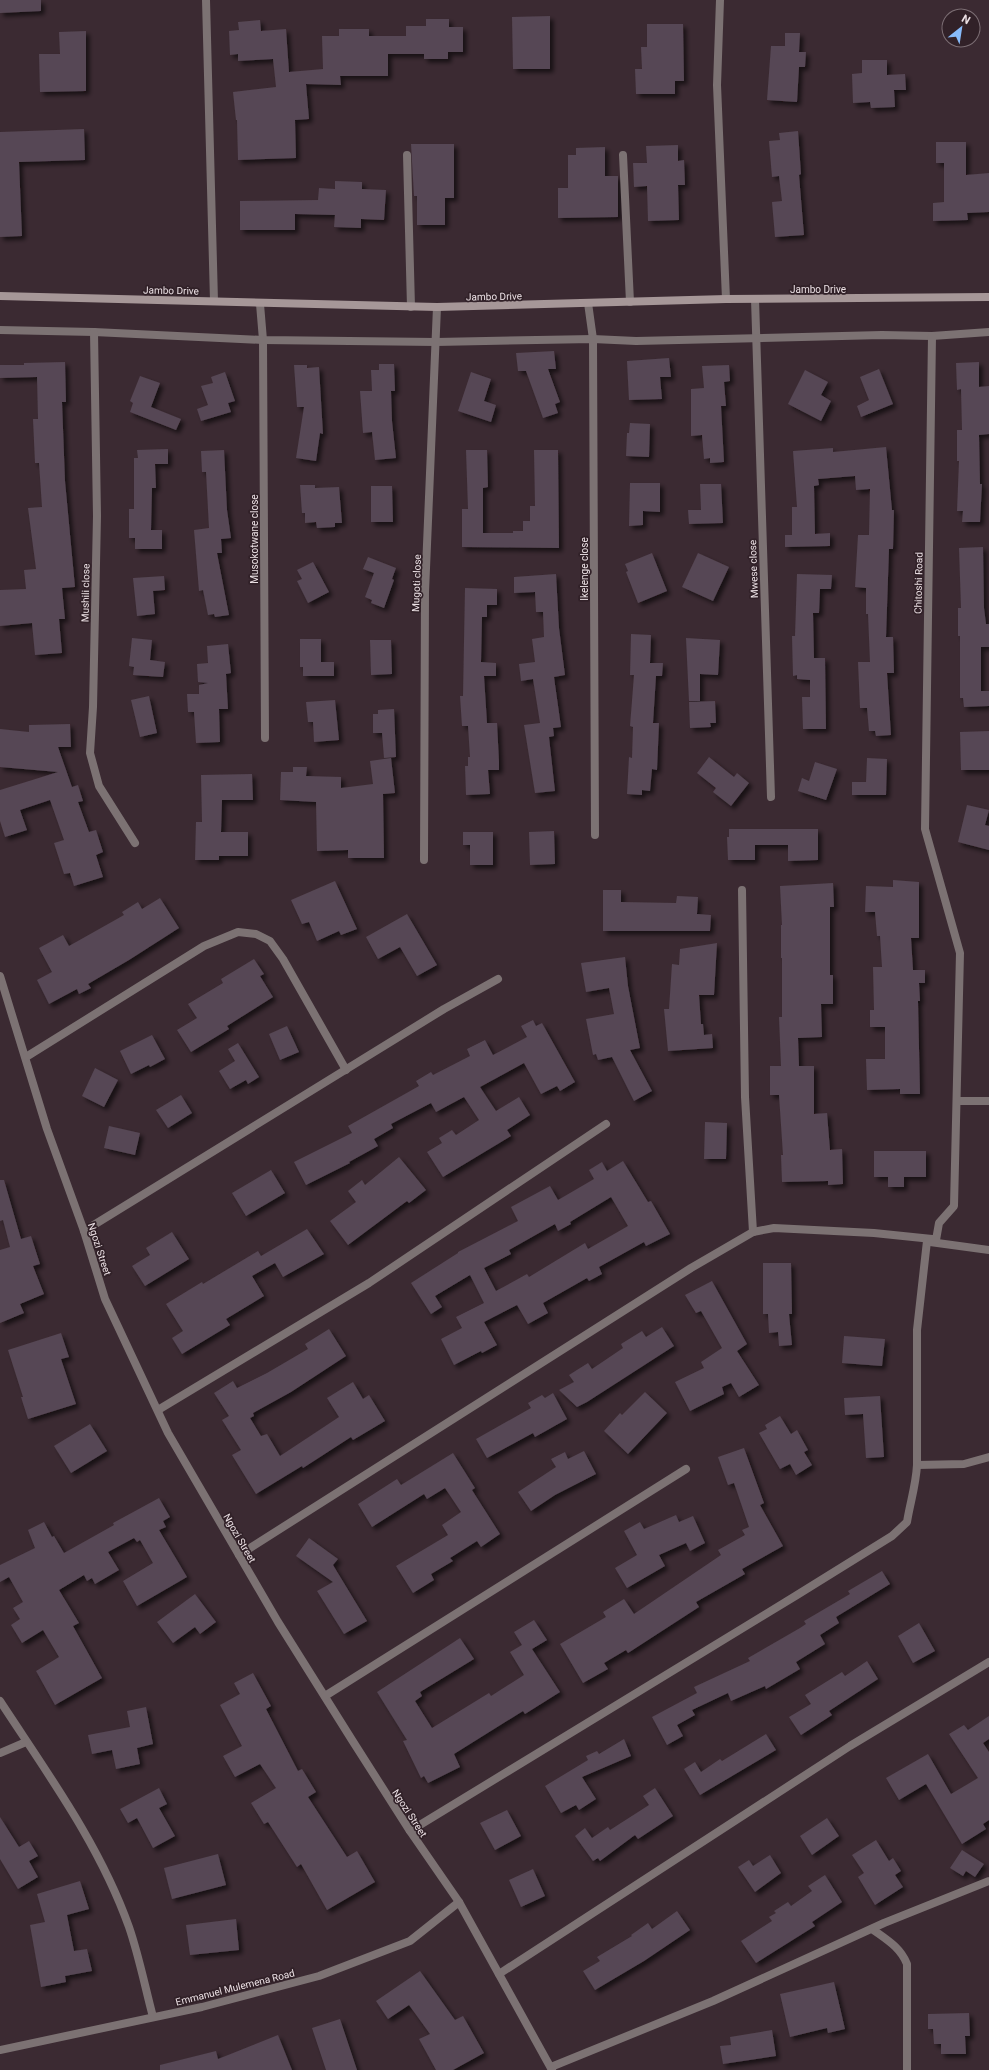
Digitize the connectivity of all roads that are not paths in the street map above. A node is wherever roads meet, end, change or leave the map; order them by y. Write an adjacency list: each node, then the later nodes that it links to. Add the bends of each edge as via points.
1 (206, 0): 9 (street)
2 (720, 0): 7 (street, via 717,85)
3 (407, 155): 13 (street)
4 (623, 155): 10 (street)
5 (0, 296): 9 (street, Jambo Drive)
6 (989, 297): 8 (street, Jambo Drive)
7 (726, 299): 8 (street, Jambo Drive); 10 (street, Jambo Drive)
8 (755, 299): 20 (street, Mwese close)
9 (214, 301): 12 (street, Jambo Drive)
10 (630, 302): 11 (street, Jambo Drive)
11 (588, 303): 14 (street, Jambo Drive); 19 (street, Ikelenge close)
12 (260, 304): 13 (street, Jambo Drive); 21 (street, Musokotwane close)
13 (411, 307): 14 (street, Jambo Drive)
14 (437, 307): 22 (street, Mugoti close)
15 (0, 330): 16 (street)
16 (94, 332): 21 (street); 26 (street, Mushili close, via 97,516 90,753 99,786)
17 (989, 332): 18 (street)
18 (932, 336): 20 (street); 33 (street, Chitoshi Road, via 925,829 960,953)
19 (593, 339): 20 (street); 22 (street); 25 (street, Ikelenge close)
20 (756, 339): 24 (street, Mwese close)
21 (263, 340): 22 (street); 23 (street, Musokotwane close)
22 (436, 342): 27 (street, Mugoti close, via 425,592)
23 (265, 738)
24 (771, 797)
25 (595, 835)
26 (135, 843)
27 (424, 860)
28 (742, 890): 37 (street, via 745,1097)
29 (0, 976): 31 (street, Ngozi Street)
30 (498, 979): 32 (street)
31 (26, 1057): 32 (street, via 204,946 238,932 256,934 270,941 283,959); 36 (street, Ngozi Street, via 47,1129)
32 (346, 1070): 36 (street)
33 (957, 1101): 34 (street); 38 (street, Chitoshi Road, via 954,1206 939,1223)
34 (989, 1101)
35 (606, 1124): 41 (street, via 369,1283)
36 (84, 1231): 41 (street, Ngozi Street, via 105,1299)
37 (753, 1232): 38 (street, via 774,1228 805,1228); 45 (street, via 691,1268)
38 (936, 1240): 39 (street)
39 (927, 1241): 40 (street); 43 (street, via 917,1330)
40 (989, 1250)
41 (158, 1410): 45 (street, Ngozi Street, via 168,1433)
42 (989, 1457): 43 (street, via 956,1465)
43 (917, 1465): 51 (street, via 916,1483 910,1498 907,1522 892,1536)
44 (686, 1469): 47 (street)
45 (239, 1555): 47 (street, Ngozi Street)
46 (989, 1662): 55 (street, via 850,1746)
47 (325, 1696): 51 (street, Ngozi Street)
48 (0, 1701): 49 (street)
49 (26, 1742): 50 (street); 56 (street, via 93,1847 111,1884 129,1927)
50 (0, 1753)
51 (410, 1831): 53 (street, Ngozi Street)
52 (989, 1881): 54 (street)
53 (459, 1902): 55 (street, Ngozi Street); 56 (street, Emmanuel Mulemena Road, via 410,1941 361,1961 319,1976 202,2007)
54 (872, 1929): 58 (street, via 713,2001); 59 (street, via 895,1945 907,1964)
55 (499, 1974): 58 (street, Ngozi Street)
56 (153, 2017): 57 (street, Emmanuel Mulemena Road)
57 (0, 2050)
58 (552, 2068)
59 (907, 2070)

